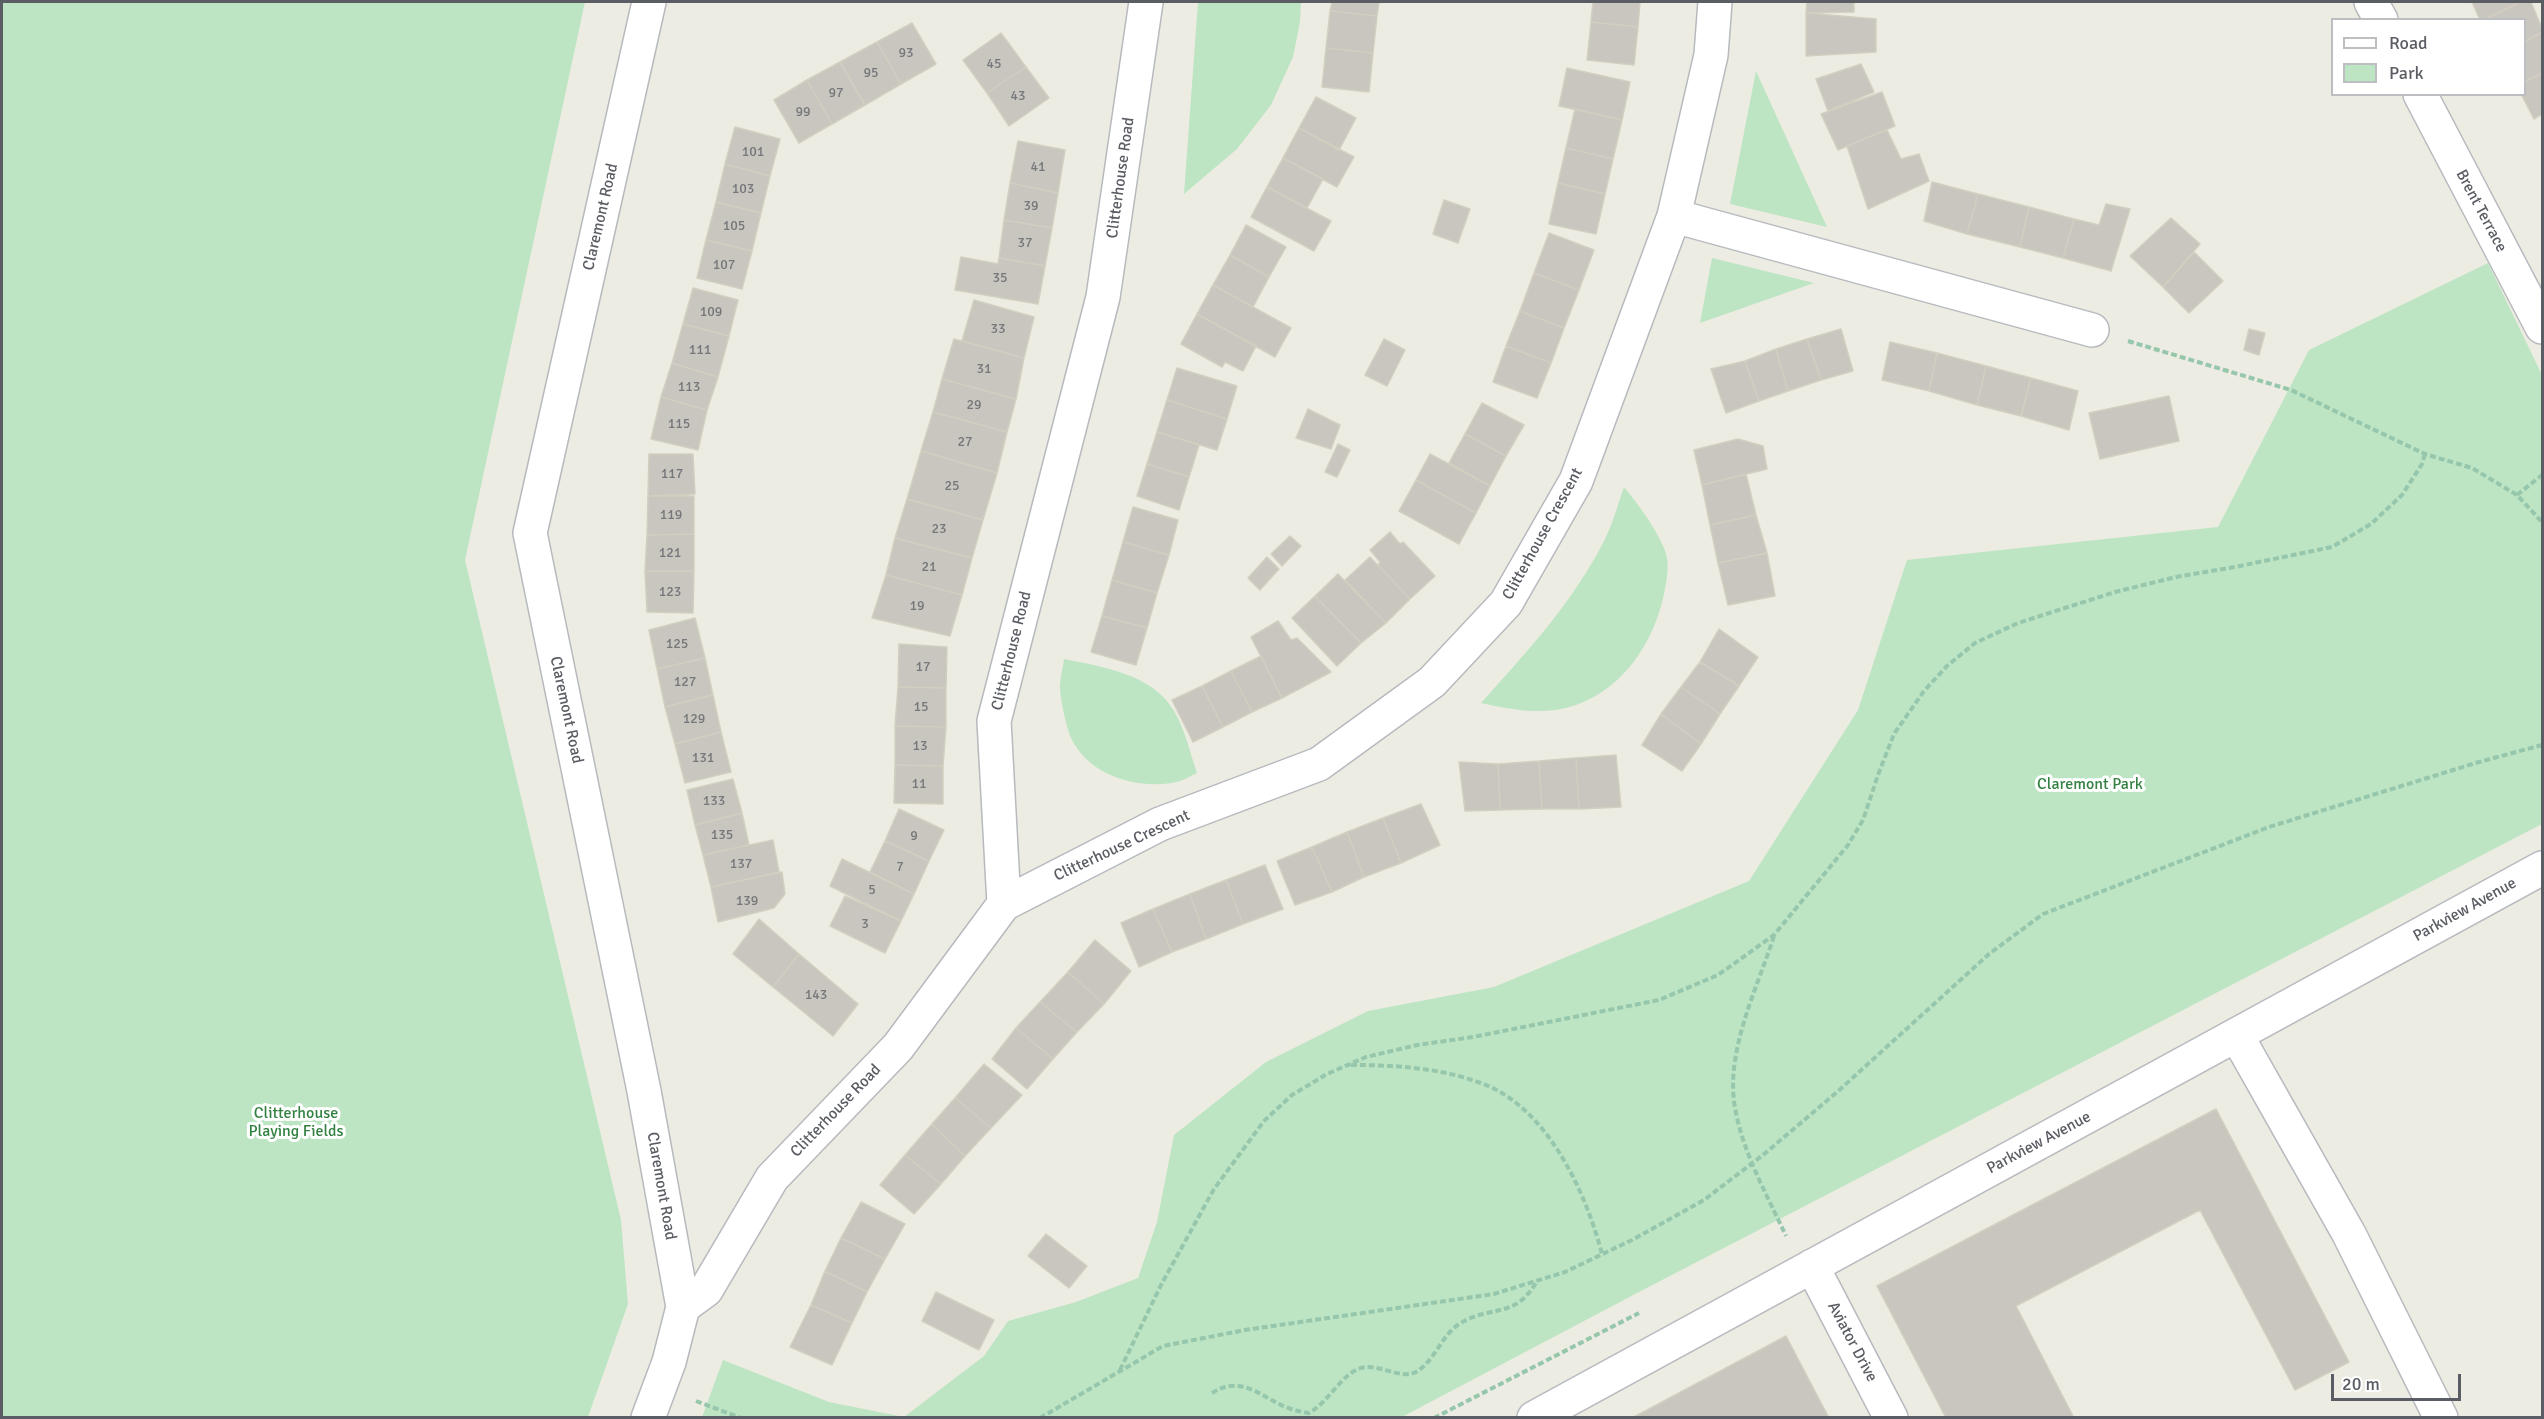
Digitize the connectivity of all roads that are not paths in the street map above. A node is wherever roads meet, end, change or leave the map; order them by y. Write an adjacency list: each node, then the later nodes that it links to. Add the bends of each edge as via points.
1 (649, 2): 14 (street, Claremont Road, via 530,533 644,1091)
2 (1146, 2): 11 (street, Clitterhouse Road, via 1103,297 994,721)
3 (1715, 2): 7 (street, Clitterhouse Crescent, via 1711,55)
4 (2371, 2): 5 (street)
5 (2380, 18)
6 (2421, 96): 8 (street, Brent Terrace)
7 (1674, 216): 9 (street); 11 (street, Clitterhouse Crescent, via 1576,481 1506,603 1432,682 1319,764 1160,824)
8 (2542, 327)
9 (2092, 330)
10 (2542, 868): 12 (street, Parkview Avenue)
11 (1004, 904): 14 (street, Clitterhouse Road, via 898,1047 772,1178 706,1290)
12 (2237, 1036): 13 (street, Parkview Avenue); 18 (street, via 2349,1234)
13 (1812, 1266): 16 (street, Parkview Avenue); 17 (street, Aviator Drive)
14 (683, 1307): 15 (street, Claremont Road, via 669,1362)
15 (648, 1418)
16 (1534, 1418)
17 (1891, 1418)
18 (2441, 1418)

